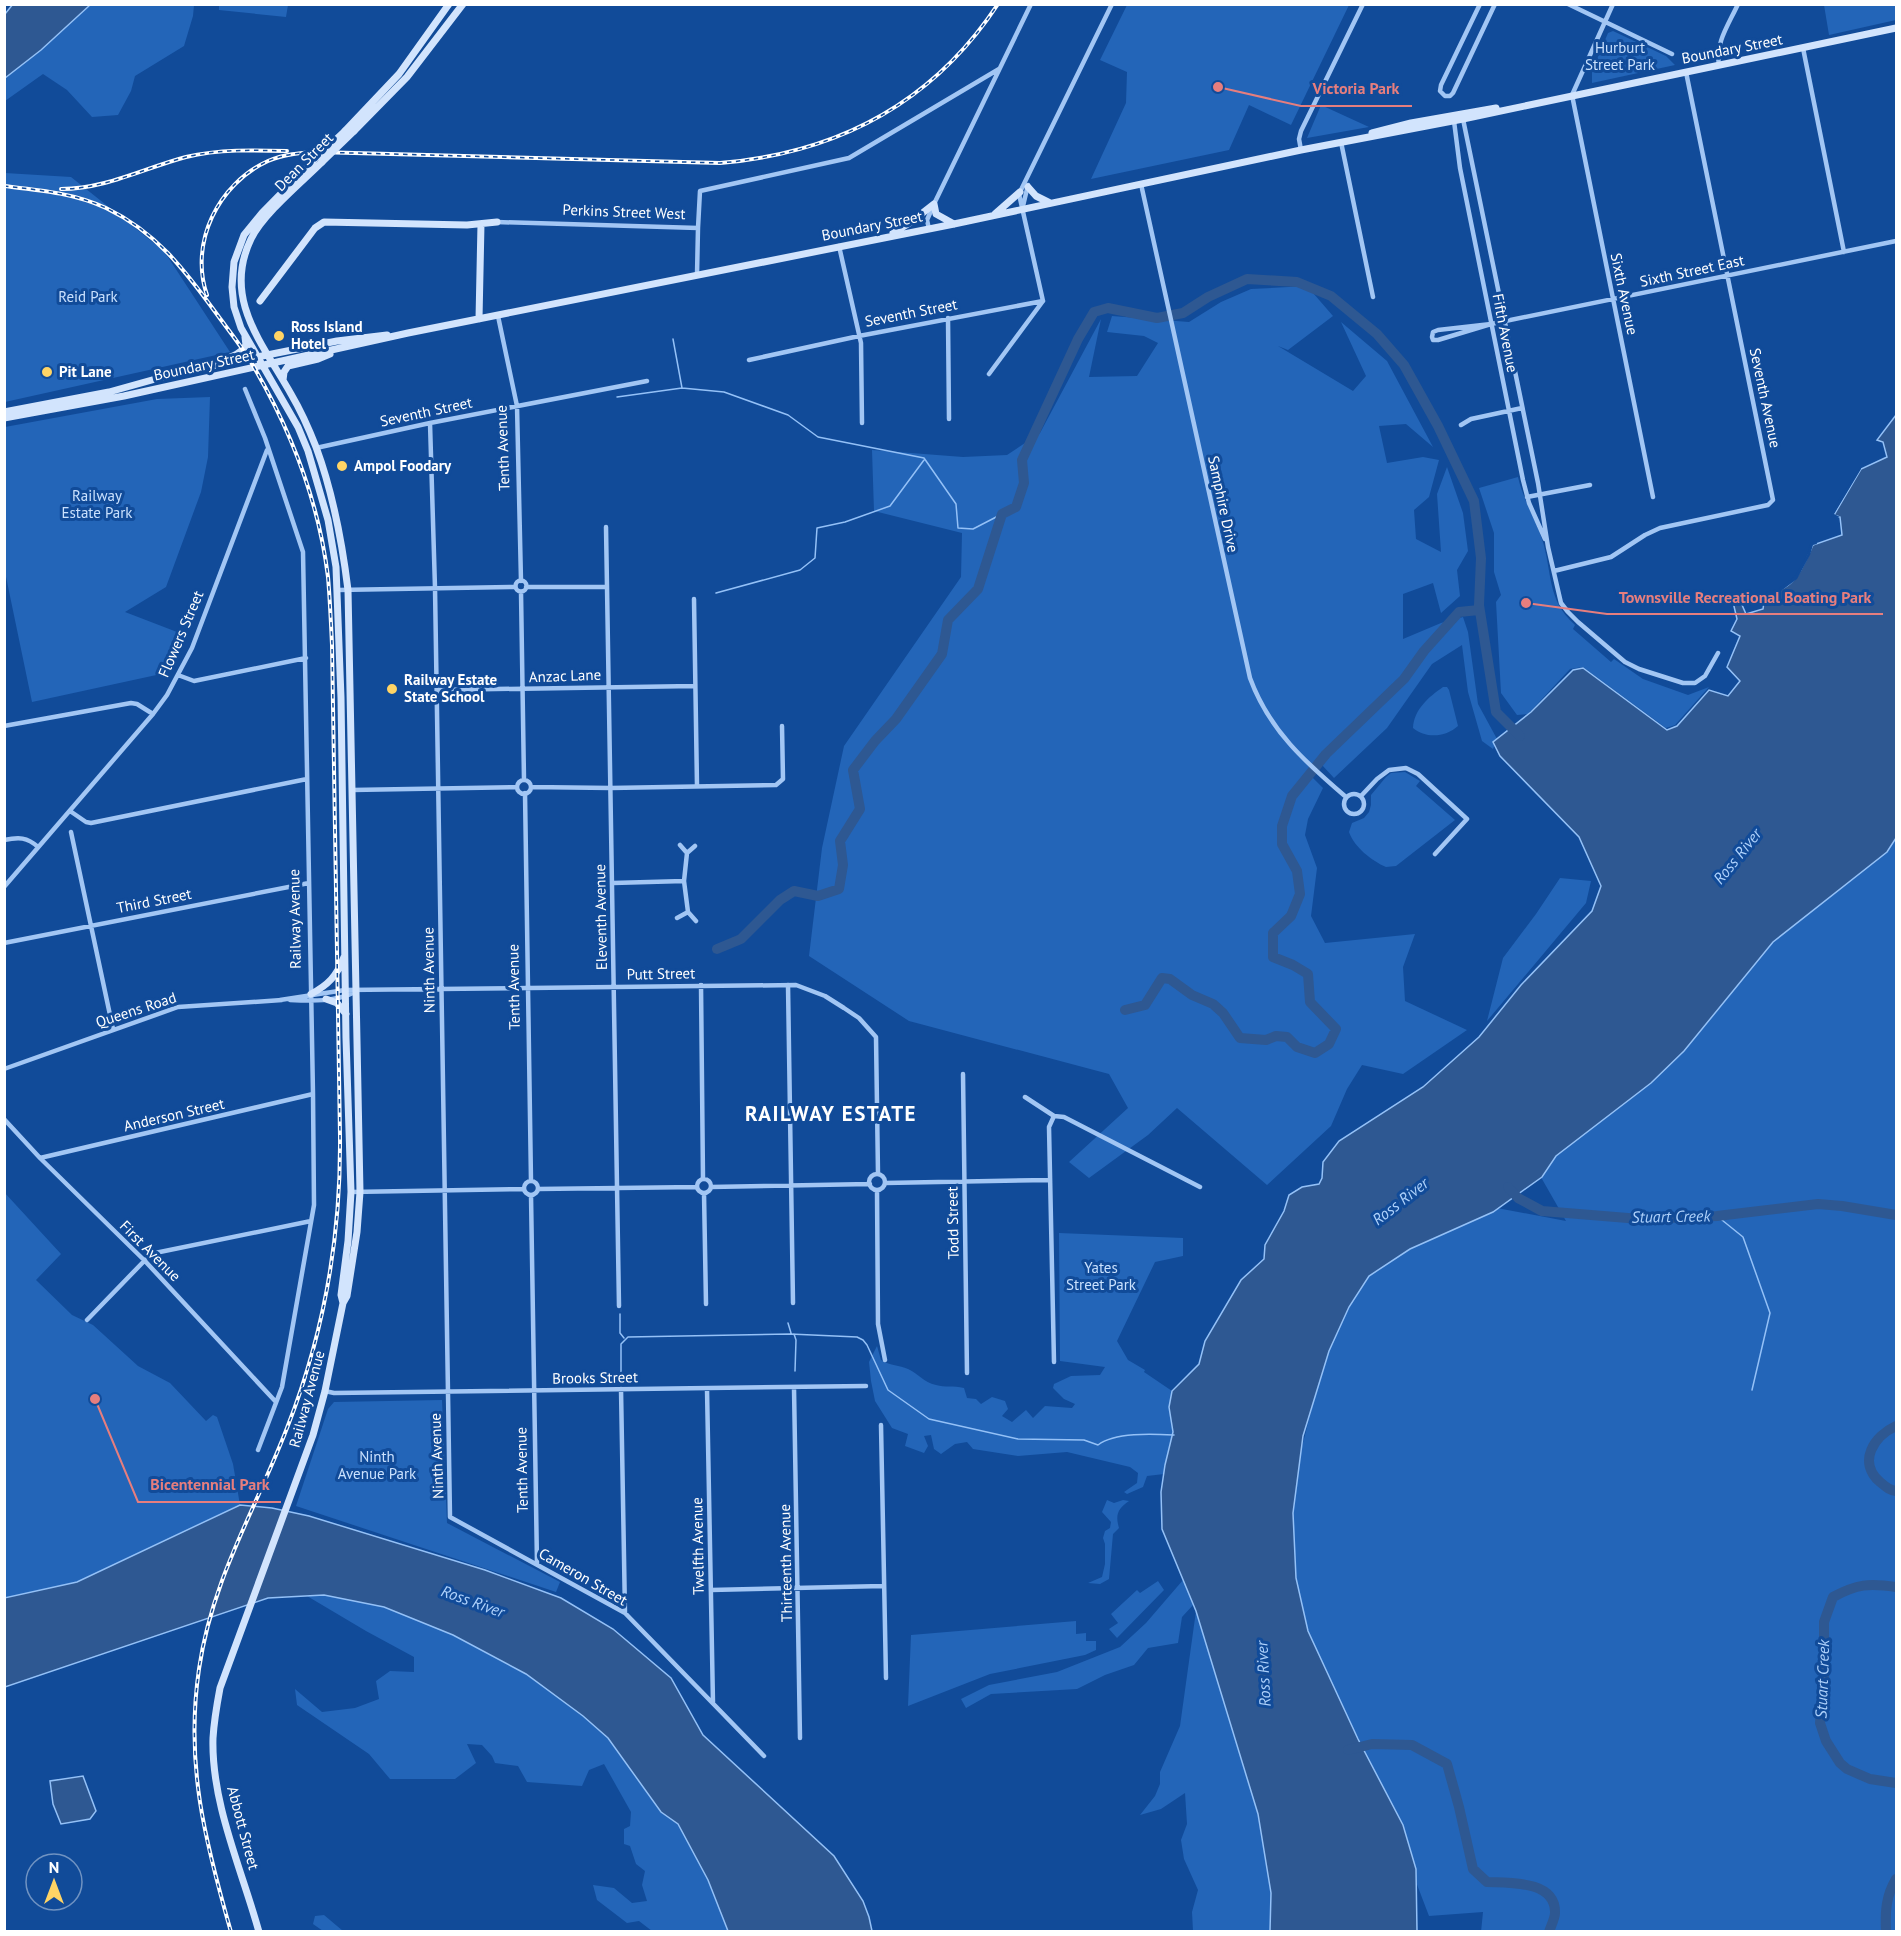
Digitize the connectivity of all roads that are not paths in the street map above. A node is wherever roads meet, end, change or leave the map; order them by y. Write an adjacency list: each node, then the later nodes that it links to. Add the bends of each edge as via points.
1 (449, 4): 49 (main road, Dean Street, bridge, via 399,74 244,235 232,279 234,308)
2 (1031, 4): 16 (street)
3 (1112, 4): 22 (street)
4 (1364, 4): 21 (street, via 1301,131)
5 (1479, 4): 6 (street, via 1441,85 1440,92 1445,96 1453,93)
6 (1495, 4)
7 (1568, 4): 11 (street)
8 (1613, 4): 11 (street)
9 (1738, 4): 15 (street, via 1720,41)
10 (462, 5): 53 (main road, Dean Street, bridge, via 407,77 267,217 252,237 241,274 244,306)
11 (1605, 22): 14 (street); 18 (street)
12 (1896, 28): 13 (main road, Boundary Street)
13 (1803, 48): 15 (main road, Boundary Street); 37 (street)
14 (1672, 54)
15 (1719, 65): 17 (main road, Boundary Street)
16 (999, 69): 26 (street); 32 (street, Perkins Street West, via 849,158 700,191)
17 (1686, 72): 18 (main road, Boundary Street); 39 (street, Seventh Avenue)
18 (1572, 95): 19 (main road, Boundary Street); 41 (street, Sixth Avenue)
19 (1458, 118): 20 (main road, Boundary Street, via 1385,129); 47 (street, Fifth Avenue); 48 (street, Fifth Avenue, via 1461,168)
20 (1341, 142): 21 (main road, Boundary Street); 40 (street)
21 (1301, 150): 23 (main road, Boundary Street)
22 (1028, 183): 24 (street); 25 (main road, via 1036,196); 27 (street)
23 (1141, 184): 25 (main road, Boundary Street); 110 (street, Samphire Drive, via 1250,678 1256,695 1286,742)
24 (1020, 192): 27 (street); 28 (main road)
25 (1050, 203): 27 (main road, Boundary Street)
26 (934, 204): 31 (main road, via 936,214); 33 (street, via 927,220); 34 (main road)
27 (1023, 208): 28 (main road, Boundary Street); 43 (street)
28 (993, 216): 31 (main road, Boundary Street)
29 (497, 222): 30 (main road, Perkins Street West); 32 (street, Perkins Street West)
30 (481, 224): 42 (main road, Perkins Street West, via 324,222 315,228); 46 (main road)
31 (954, 224): 33 (main road, Boundary Street)
32 (698, 228): 38 (street)
33 (929, 229): 34 (main road, Boundary Street)
34 (889, 236): 36 (main road, Boundary Street)
35 (1896, 241): 37 (street, Sixth Street East)
36 (840, 246): 38 (main road, Boundary Street); 51 (street)
37 (1844, 252): 39 (street, Sixth Street East)
38 (697, 275): 44 (main road, Boundary Street)
39 (1727, 276): 41 (street, Sixth Street East); 80 (street, Seventh Avenue, via 1773,502 1660,528 1611,557)
40 (1373, 297)
41 (1614, 300): 47 (street, Sixth Street East); 77 (street, Sixth Avenue)
42 (260, 301)
43 (1043, 301): 45 (street, Seventh Street); 59 (street)
44 (498, 316): 46 (main road, Boundary Street); 63 (street, Tenth Avenue)
45 (948, 318): 51 (street, Seventh Street); 68 (street)
46 (479, 319): 50 (main road, Boundary Street)
47 (1504, 321): 48 (street, Sixth Street East); 64 (street, Fifth Avenue)
48 (1491, 324): 48 (street, Sixth Street East, via 1438,340 1432,337 1438,330); 65 (street, Fifth Avenue)
49 (243, 332): 54 (main road, Dean Street); 58 (main road, via 246,345 238,354)
50 (408, 333): 52 (main road, Boundary Street); 53 (main road, Boundary Street, via 337,341)
51 (859, 336): 55 (street, Seventh Street); 70 (street)
52 (343, 348): 56 (main road, Boundary Street); 60 (main road, via 288,366)
53 (267, 355): 54 (main road, Boundary Street); 56 (main road, Dean Street)
54 (257, 357): 57 (main road, Dean Street); 58 (main road, Boundary Street)
55 (749, 360)
56 (272, 363): 57 (main road, Boundary Street); 60 (main road, Railway Avenue)
57 (262, 366): 67 (main road, Boundary Street); 86 (main road, Railway Avenue, via 308,451 328,520)
58 (185, 372): 66 (main road, Boundary Street, via 109,392)
59 (989, 374)
60 (283, 380): 72 (main road, Railway Avenue)
61 (647, 381): 63 (street, Seventh Street)
62 (245, 389): 73 (street, Railway Avenue)
63 (517, 406): 69 (street, Seventh Street); 81 (street, Tenth Avenue)
64 (1522, 408): 65 (street); 75 (street, Fifth Avenue)
65 (1509, 411): 71 (street); 76 (street, Fifth Avenue)
66 (4, 412)
67 (4, 418)
68 (949, 419)
69 (430, 423): 72 (street, Seventh Street); 85 (street, Ninth Avenue)
70 (862, 423)
71 (1461, 425)
72 (316, 448): 87 (main road, Railway Avenue, via 336,516)
73 (267, 449): 91 (street, Railway Avenue, via 303,552); 92 (street, Flowers Street, via 192,648)
74 (1590, 485): 75 (street)
75 (1540, 495): 76 (street); 79 (street, Fifth Avenue)
76 (1527, 497): 79 (street, Fifth Avenue)
77 (1653, 497)
78 (606, 527): 84 (street, Eleventh Avenue)
79 (1548, 547): 80 (street, Fifth Avenue)
80 (1554, 571): 90 (street, Fifth Avenue, via 1560,599 1568,612 1628,664 1691,684 1701,680)
81 (521, 581): 82 (street); 83 (street)
82 (515, 586): 85 (street); 88 (street)
83 (526, 587): 84 (street); 88 (street)
84 (606, 587): 93 (street, Eleventh Avenue)
85 (435, 588): 87 (street); 96 (street, Ninth Avenue)
86 (338, 590): 87 (street); 128 (main road, Railway Avenue)
87 (348, 590): 107 (main road, Railway Avenue)
88 (521, 592): 95 (street)
89 (694, 599): 94 (street)
90 (1718, 653)
91 (306, 658): 92 (street, via 194,681); 100 (street, Railway Avenue)
92 (178, 675): 97 (street, Flowers Street)
93 (608, 686): 94 (street, Anzac Lane); 95 (street, Anzac Lane); 105 (street, Eleventh Avenue)
94 (694, 686): 102 (street)
95 (523, 689): 96 (street, Anzac Lane); 101 (street)
96 (437, 690): 106 (street, Ninth Avenue)
97 (153, 714): 98 (street, via 131,703); 111 (street, Flowers Street)
98 (4, 726)
99 (782, 726): 102 (street, via 783,779 776,785)
100 (307, 779): 111 (street, via 91,823); 120 (street, Railway Avenue)
101 (524, 780): 103 (street); 104 (street)
102 (697, 786): 105 (street)
103 (517, 787): 106 (street); 108 (street)
104 (531, 787): 105 (street); 108 (street)
105 (611, 788): 121 (street, Eleventh Avenue)
106 (438, 789): 107 (street); 133 (street, Ninth Avenue)
107 (352, 790): 134 (main road, Railway Avenue)
108 (525, 793): 132 (street, Tenth Avenue)
109 (1360, 796): 110 (street); 110 (street, via 1364,807 1353,814 1344,807); 118 (street, via 1389,770 1406,768 1418,774 1467,819)
110 (1346, 797)
111 (69, 811): 116 (street, Flowers Street)
112 (71, 832): 126 (street)
113 (4, 840): 116 (street, via 23,838)
114 (680, 845): 117 (street)
115 (695, 846): 117 (street)
116 (39, 847): 122 (street, Flowers Street)
117 (687, 853): 119 (street)
118 (1435, 855)
119 (684, 881): 121 (street); 123 (street)
120 (309, 883): 126 (street, Third Street); 136 (street, Railway Avenue)
121 (613, 883): 131 (street, Eleventh Avenue)
122 (4, 887)
123 (688, 912): 124 (street); 125 (street)
124 (677, 918)
125 (696, 921)
126 (90, 926): 127 (street, Third Street); 139 (street)
127 (4, 943)
128 (345, 954): 135 (main road, Railway Avenue); 136 (main road, via 330,983)
129 (701, 985): 130 (street, Putt Street); 131 (street, Putt Street); 148 (street)
130 (788, 985): 147 (street, Putt Street, via 825,996 859,1018 876,1037); 154 (street)
131 (614, 987): 132 (street, Putt Street); 158 (street, Eleventh Avenue)
132 (528, 989): 133 (street, Putt Street); 150 (street, Tenth Avenue)
133 (441, 990): 134 (street, Putt Street); 161 (street, Ninth Avenue)
134 (355, 991): 135 (street, Queens Road); 164 (main road, Railway Avenue)
135 (345, 993): 136 (street, Queens Road); 137 (street, Queens Road); 138 (main road, Railway Avenue)
136 (311, 998): 137 (street, Queens Road); 139 (street, Queens Road, via 178,1007); 142 (street, Railway Avenue)
137 (326, 999): 138 (main road)
138 (346, 1014): 163 (main road, Railway Avenue)
139 (113, 1029): 140 (street, Queens Road)
140 (4, 1069)
141 (963, 1074): 151 (street, Todd Street)
142 (313, 1094): 146 (street, Anderson Street); 167 (street, Railway Avenue)
143 (1024, 1097): 144 (street)
144 (1054, 1116): 149 (street, via 1049,1127); 157 (street, via 1064,1117)
145 (4, 1119): 146 (street, First Avenue)
146 (40, 1158): 168 (street, First Avenue)
147 (878, 1174): 152 (street); 153 (street, via 871,1177)
148 (703, 1179): 155 (street); 156 (street)
149 (1050, 1180): 151 (street); 175 (street)
150 (531, 1181): 159 (street); 160 (street)
151 (964, 1182): 152 (street); 176 (street, Todd Street)
152 (885, 1183): 162 (street)
153 (870, 1184): 154 (street); 162 (street)
154 (790, 1185): 156 (street); 170 (street)
155 (697, 1187): 158 (street); 165 (street)
156 (711, 1187): 165 (street)
157 (1200, 1187)
158 (617, 1188): 160 (street); 172 (street, Eleventh Avenue)
159 (524, 1189): 161 (street); 166 (street)
160 (538, 1189): 166 (street)
161 (444, 1190): 164 (street); 182 (street, Ninth Avenue)
162 (877, 1190): 174 (street, via 878,1324)
163 (351, 1192): 164 (street); 169 (main road, Railway Avenue)
164 (360, 1192): 169 (main road, Railway Avenue, via 354,1256)
165 (704, 1193): 171 (street)
166 (531, 1195): 183 (street, Tenth Avenue)
167 (311, 1221): 168 (street, via 162,1251); 184 (street, Railway Avenue)
168 (145, 1261): 173 (street); 184 (street, First Avenue)
169 (343, 1303): 181 (main road, Railway Avenue)
170 (793, 1303)
171 (706, 1304)
172 (620, 1306)
173 (87, 1320)
174 (885, 1360)
175 (1054, 1362)
176 (967, 1373)
177 (866, 1386): 178 (street, Brooks Street)
178 (794, 1388): 180 (street, Brooks Street); 190 (street, Thirteenth Avenue)
179 (621, 1389): 180 (street, Brooks Street); 183 (street, Brooks Street); 192 (street)
180 (707, 1389): 191 (street, Twelfth Avenue)
181 (325, 1391): 182 (street, Brooks Street); 193 (main road, Railway Avenue, via 290,1500)
182 (447, 1391): 183 (street, Brooks Street); 187 (street, Ninth Avenue)
183 (534, 1391): 188 (street, Tenth Avenue)
184 (276, 1402): 186 (street, Railway Avenue)
185 (881, 1425): 189 (street)
186 (258, 1450)
187 (450, 1517): 188 (street, Cameron Street)
188 (537, 1564): 192 (street, Cameron Street)
189 (883, 1586): 190 (street); 194 (street)
190 (798, 1588): 191 (street); 196 (street, Thirteenth Avenue)
191 (711, 1590): 195 (street, Twelfth Avenue)
192 (624, 1613): 195 (street, Cameron Street)
193 (230, 1659): 198 (main road, Abbott Street, via 215,1714 216,1772 219,1800)
194 (886, 1678)
195 (713, 1703): 197 (street, Cameron Street)
196 (800, 1738)
197 (764, 1756)
198 (259, 1932)

